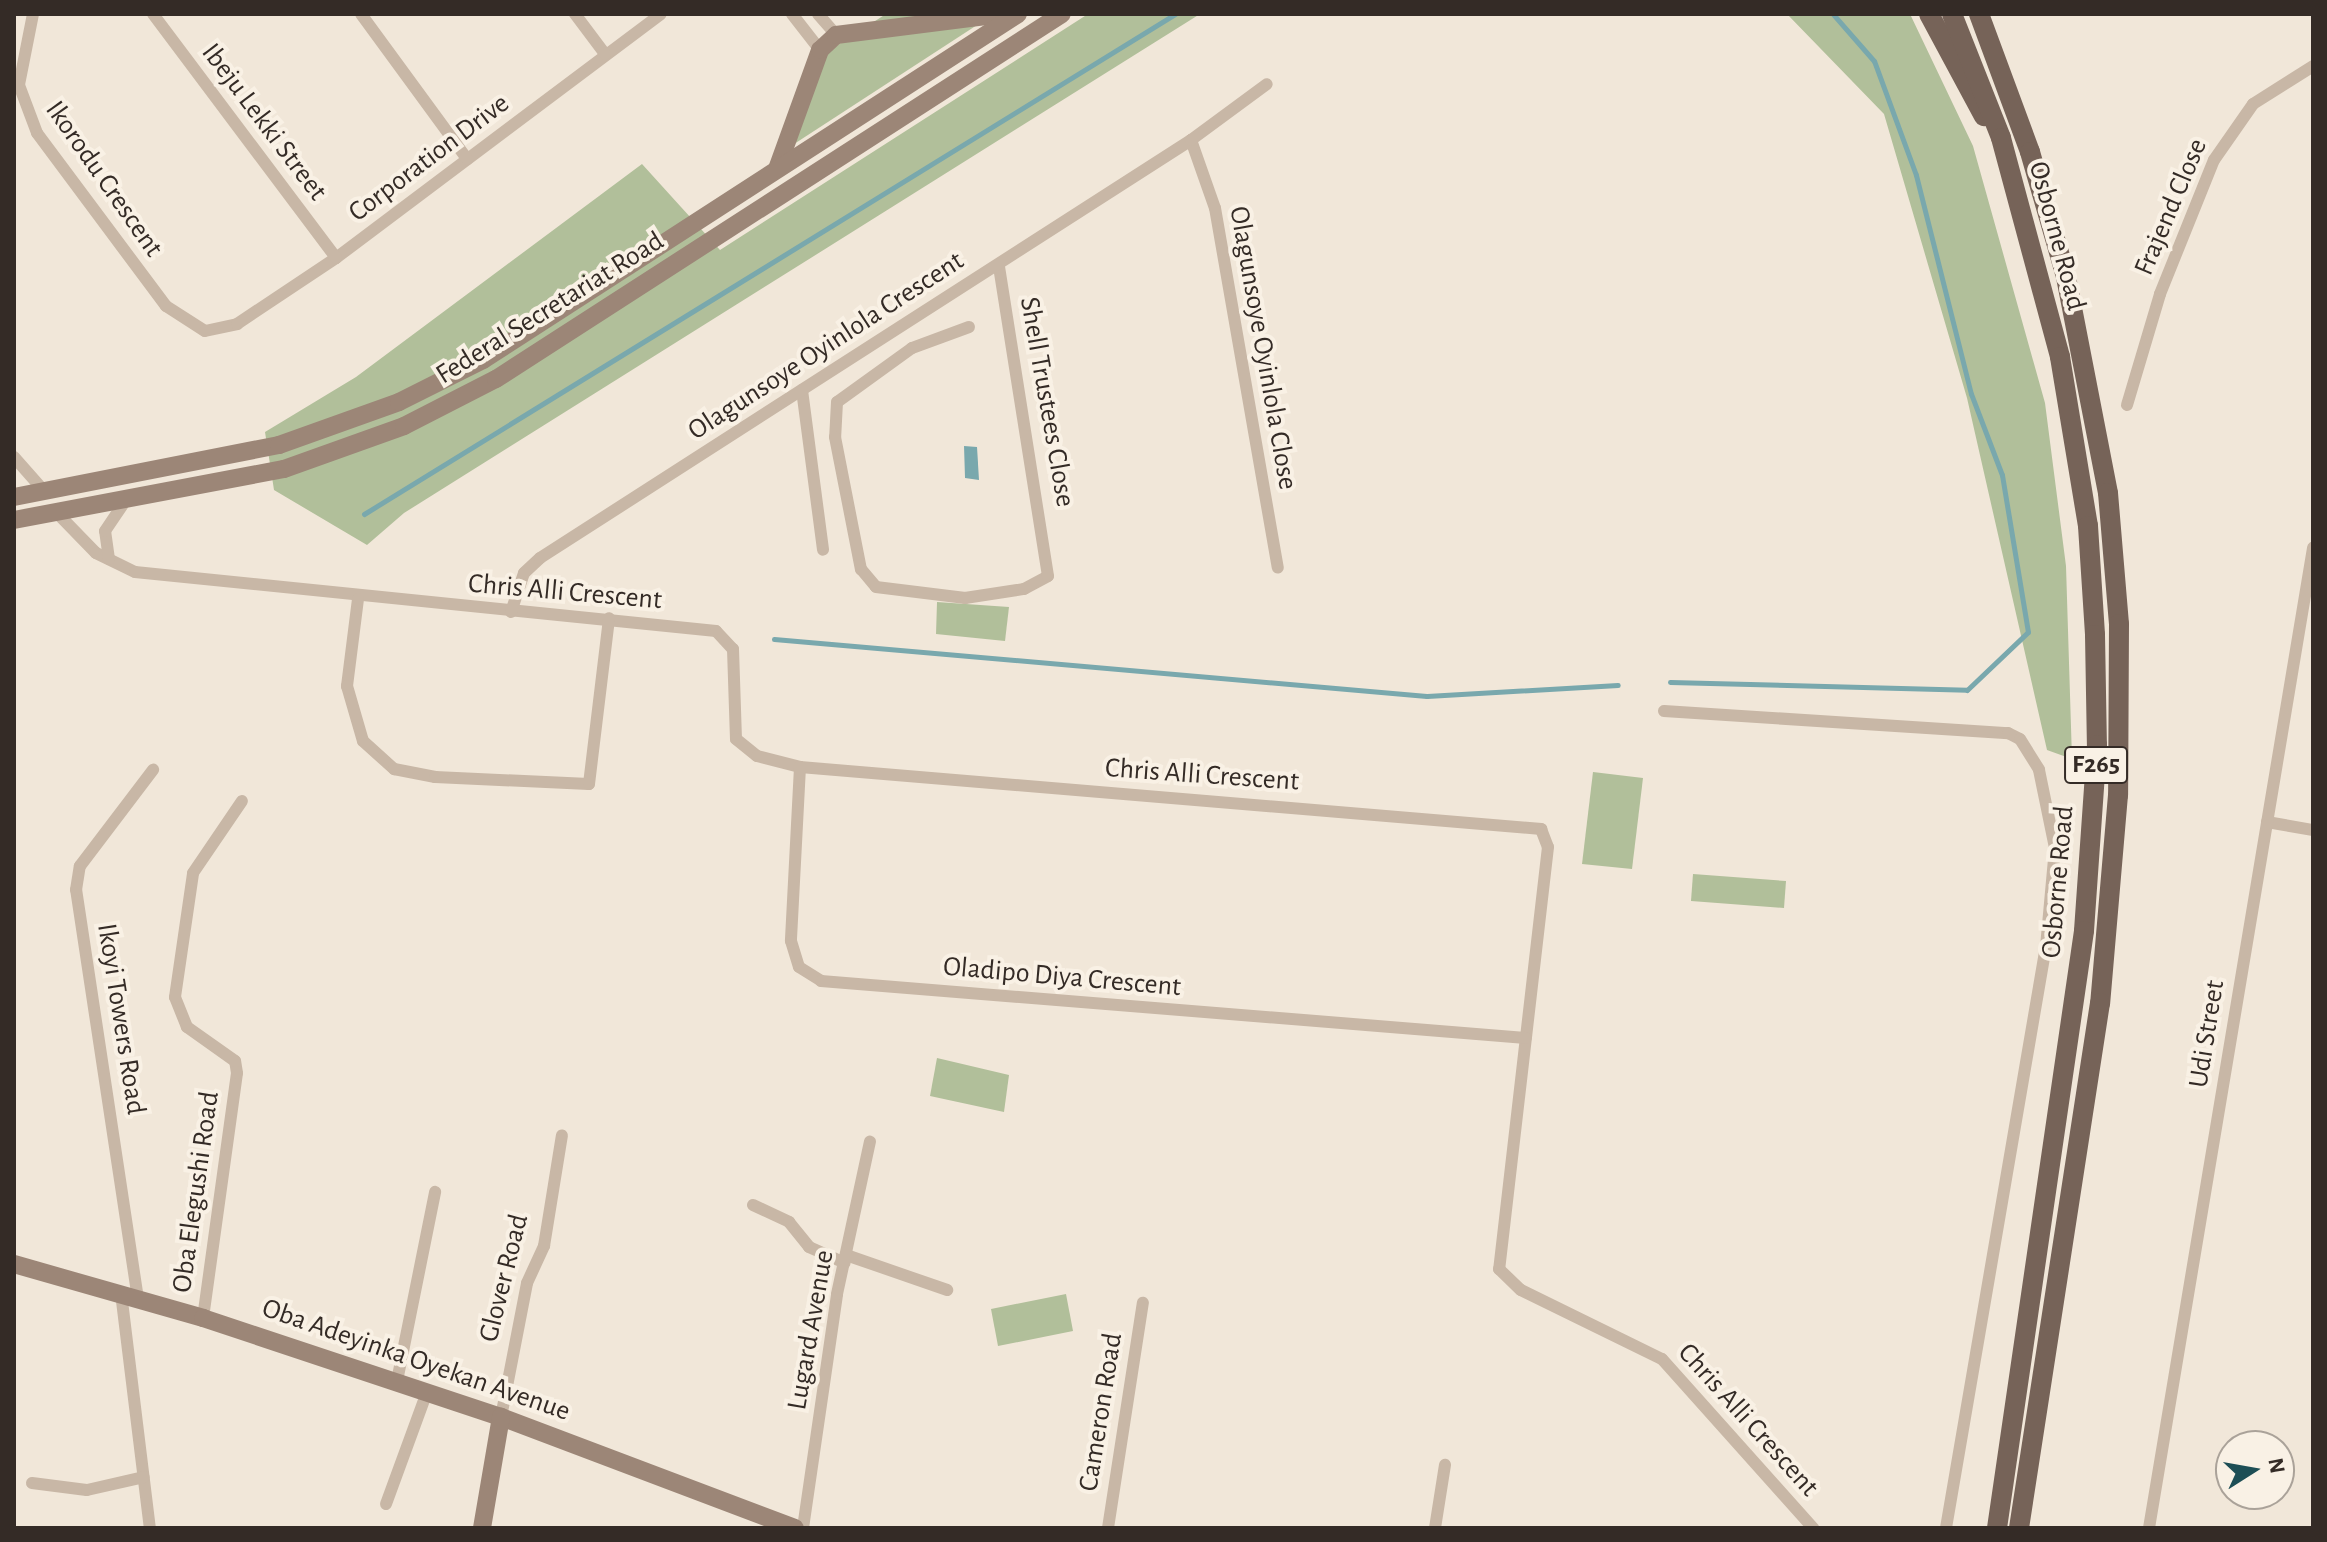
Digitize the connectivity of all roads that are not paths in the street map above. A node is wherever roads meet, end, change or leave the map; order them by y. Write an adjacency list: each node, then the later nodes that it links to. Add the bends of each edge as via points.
1 (33, 14): 24 (street, Ikorodu Crescent, via 19,85 37,133 166,306 190,327)
2 (153, 14): 21 (street, Ibeju Lekki Street)
3 (361, 14): 19 (street)
4 (575, 14): 15 (street)
5 (661, 14): 15 (street, Corporation Drive)
6 (792, 14): 14 (street)
7 (818, 14): 13 (street)
8 (1002, 14): 13 (main road)
9 (1018, 14): 20 (main road, Federal Secretariat Road)
10 (1062, 14): 30 (main road, Federal Secretariat Road, via 470,394 404,426 284,469)
11 (1979, 14): 74 (main road, Osborne Road / F265, via 2030,152 2066,277 2108,493 2119,624 2118,795 2100,1003)
12 (1939, 18): 73 (main road, Osborne Road / F265, via 1971,97 2001,138 2060,357 2081,472 2097,745 2082,946)
13 (836, 35): 14 (main road)
14 (820, 50): 20 (main road)
15 (605, 54): 19 (street, Corporation Drive)
16 (2313, 66): 26 (street, Frajend Close, via 2253,104 2214,160 2170,265)
17 (1267, 84): 18 (street, Olagunsoye Oyinlola Crescent)
18 (1191, 140): 22 (street, Olagunsoye Oyinlola Crescent); 36 (street, Olagunsoye Oyinlola Close, via 1215,208)
19 (467, 159): 21 (street, Corporation Drive)
20 (777, 169): 28 (main road, Federal Secretariat Road, via 483,360 399,402 279,445)
21 (336, 258): 24 (street, Corporation Drive, via 237,324)
22 (999, 265): 23 (street, Shell Trustees Close, via 1048,548 1048,576 984,596 876,587 861,569 835,437 837,402 912,348); 25 (street, Olagunsoye Oyinlola Crescent)
23 (969, 327)
24 (219, 329)
25 (802, 390): 34 (street); 39 (street, Olagunsoye Oyinlola Crescent, via 540,558 524,573)
26 (2127, 405)
27 (14, 457): 28 (street)
28 (45, 492): 29 (main road, Federal Secretariat Road)
29 (14, 497)
30 (123, 504): 31 (main road, Federal Secretariat Road); 35 (street, via 105,531)
31 (59, 515): 32 (main road, Federal Secretariat Road); 35 (street, Chris Alli Crescent)
32 (14, 520)
33 (2313, 548): 38 (street, Udi Street)
34 (823, 550)
35 (109, 559): 37 (street, Chris Alli Crescent, via 135,572)
36 (1278, 568)
37 (358, 599): 39 (street, Chris Alli Crescent); 40 (street, via 347,686 363,741 394,769 435,777 589,784)
38 (2307, 610): 45 (street, Udi Street)
39 (511, 612): 40 (street, Chris Alli Crescent)
40 (609, 618): 42 (street, Chris Alli Crescent, via 716,631 728,638 736,739 757,756)
41 (1664, 711): 72 (street, via 2008,733 2020,739 2039,770 2055,848 2046,946)
42 (800, 767): 47 (street, Oladipo Diya Crescent, via 791,941 799,967 821,981); 47 (street, Chris Alli Crescent, via 1541,829 1548,847)
43 (153, 770): 55 (street, Ikoyi Towers Road, via 80,866 76,890)
44 (242, 801): 57 (street, Oba Elegushi Road, via 193,873 175,997 187,1027 235,1061 237,1073)
45 (2267, 822): 46 (street); 75 (street, Udi Street)
46 (2313, 830)
47 (1526, 1038): 71 (street, Chris Alli Crescent, via 1497,1251 1499,1269 1521,1290 1662,1359)
48 (562, 1135): 60 (street, Glover Road, via 544,1246 527,1283)
49 (870, 1142): 52 (street, Lugard Avenue)
50 (435, 1192): 58 (street)
51 (753, 1205): 52 (street, via 789,1222 809,1247)
52 (847, 1259): 54 (street); 68 (street, Lugard Avenue)
53 (14, 1264): 55 (main road, Oba Adeyinka Oyekan Avenue)
54 (947, 1290)
55 (130, 1296): 57 (main road, Oba Adeyinka Oyekan Avenue); 62 (street)
56 (1143, 1303): 69 (street, Cameron Road)
57 (203, 1318): 58 (main road, Oba Adeyinka Oyekan Avenue)
58 (397, 1381): 59 (main road, Oba Adeyinka Oyekan Avenue)
59 (427, 1392): 60 (main road, Oba Adeyinka Oyekan Avenue); 64 (street)
60 (501, 1417): 66 (main road, Glover Road); 67 (main road, Oba Adeyinka Oyekan Avenue)
61 (1445, 1465): 70 (street)
62 (144, 1477): 63 (street, via 87,1490); 65 (street)
63 (32, 1483)
64 (386, 1504)
65 (150, 1528)
66 (482, 1528)
67 (795, 1528)
68 (803, 1528)
69 (1108, 1528)
70 (1435, 1528)
71 (1813, 1528)
72 (1946, 1528)
73 (1997, 1528)
74 (2019, 1528)
75 (2149, 1528)

